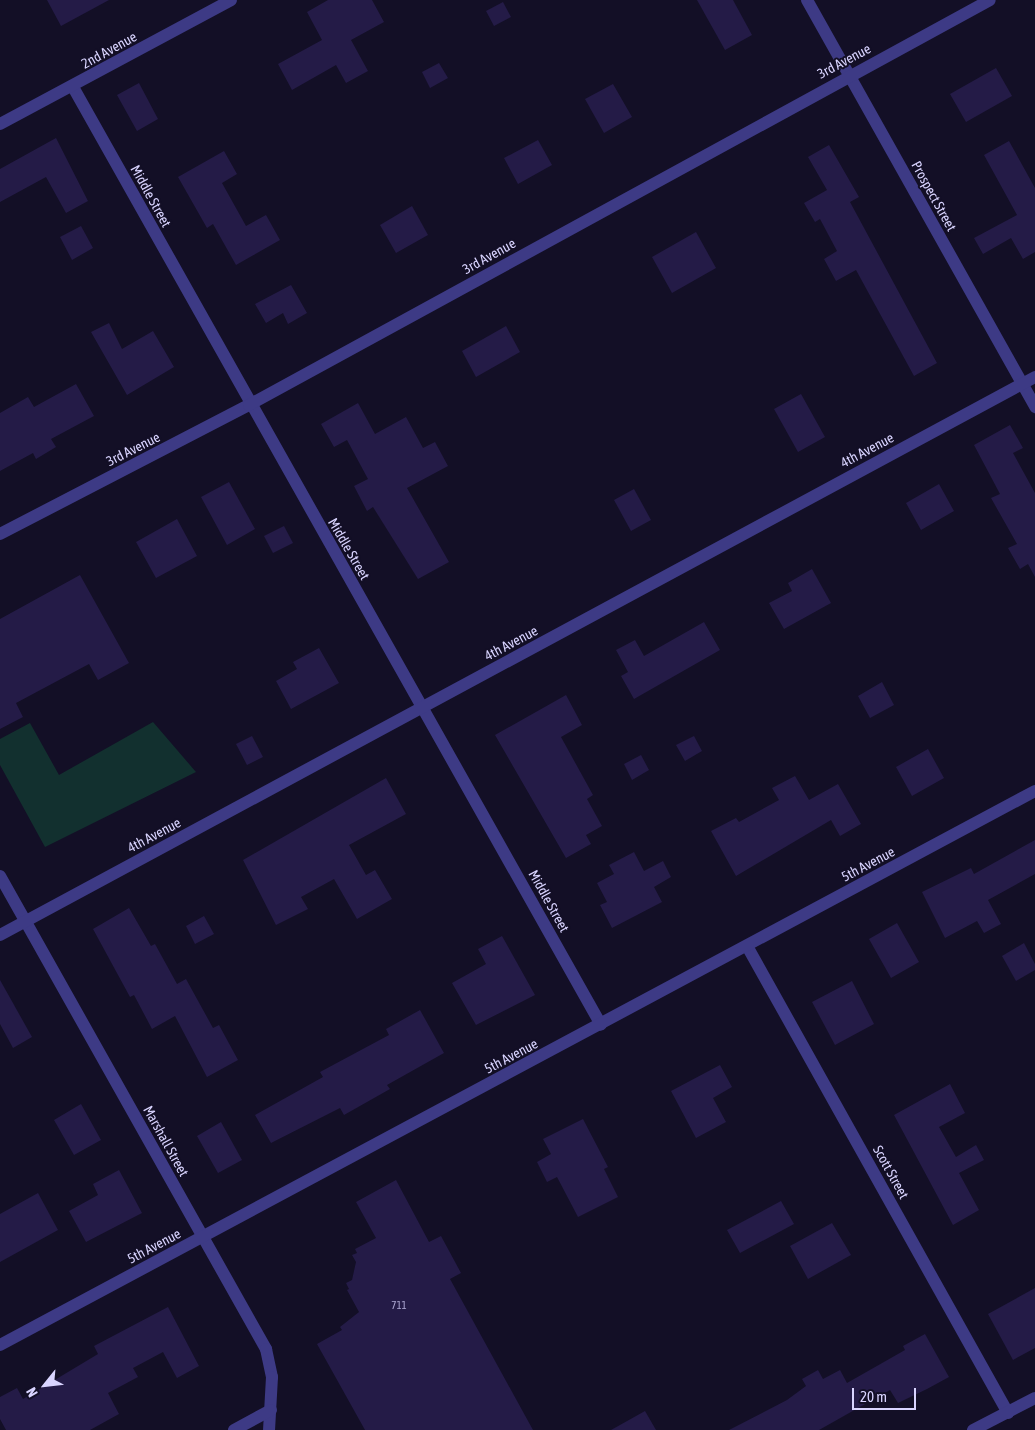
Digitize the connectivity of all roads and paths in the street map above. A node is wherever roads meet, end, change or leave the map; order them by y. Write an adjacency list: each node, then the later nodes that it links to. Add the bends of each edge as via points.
1 (231, 0): 5 (street, 2nd Avenue)
2 (807, 0): 4 (street, Prospect Street)
3 (990, 0): 4 (street, 3rd Avenue)
4 (849, 75): 8 (street, Prospect Street); 9 (street, 3rd Avenue)
5 (73, 87): 6 (street, 2nd Avenue); 9 (street, Middle Street)
6 (0, 124)
7 (1035, 376): 8 (street, 4th Avenue)
8 (1022, 384): 10 (street, Prospect Street); 12 (street, 4th Avenue)
9 (249, 405): 11 (street, 3rd Avenue); 12 (street, Middle Street)
10 (1035, 407)
11 (0, 534)
12 (423, 708): 15 (street, 4th Avenue); 18 (street, Middle Street)
13 (1035, 791): 17 (street, 5th Avenue)
14 (0, 876): 15 (street, Marshall Street)
15 (26, 921): 16 (street, 4th Avenue); 19 (street, Marshall Street)
16 (0, 935)
17 (747, 946): 18 (street, 5th Avenue); 23 (street, Scott Street)
18 (601, 1025): 19 (street, 5th Avenue)
19 (203, 1238): 20 (street, 5th Avenue); 22 (street, Marshall Street, via 266,1349 272,1377)
20 (0, 1345)
21 (1035, 1398): 23 (street)
22 (271, 1410): 24 (street); 25 (street, Marshall Street)
23 (1008, 1413): 26 (street)
24 (234, 1430)
25 (269, 1430)
26 (973, 1430)

